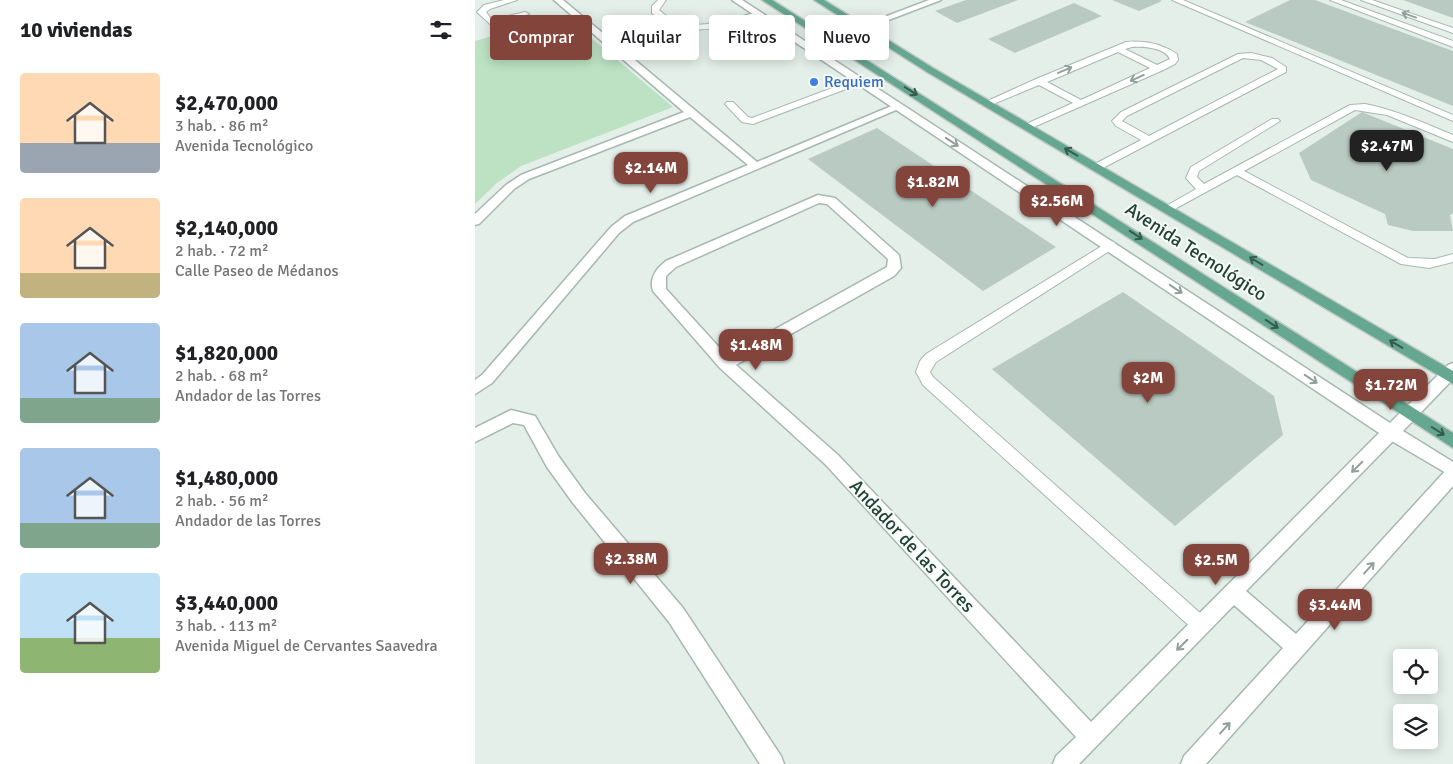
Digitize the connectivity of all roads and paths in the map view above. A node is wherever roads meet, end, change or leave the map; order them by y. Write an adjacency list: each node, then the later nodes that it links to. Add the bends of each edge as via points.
1 (513, 0): 11 (lane, via 487,7 481,12 493,22)
2 (558, 0): 26 (street)
3 (662, 0): 12 (lane, via 655,11 684,28 711,26)
4 (736, 0): 12 (street)
5 (766, 0): 43 (main road, Avenida Tecnológico, one-way to 43)
6 (818, 0): 13 (main road, Avenida Tecnológico)
7 (937, 0): 14 (street)
8 (1176, 0): 27 (lane)
9 (1334, 0): 17 (lane)
10 (1365, 0): 15 (lane, one-way to 10)
11 (525, 14)
12 (758, 14): 20 (street)
13 (843, 15)
14 (889, 17)
15 (1453, 31)
16 (889, 43): 22 (main road, Avenida Tecnológico)
17 (1453, 44)
18 (1117, 48): 19 (lane); 19 (lane, via 1140,44 1174,56 1172,62); 21 (lane, one-way to 18)
19 (1158, 69): 23 (lane, one-way to 23)
20 (859, 81): 24 (lane, via 753,121 745,120); 25 (street)
21 (1039, 82): 22 (lane); 23 (lane)
22 (988, 103): 29 (main road, Avenida Tecnológico)
23 (1080, 103): 29 (lane)
24 (730, 104)
25 (898, 107): 32 (street); 38 (street, one-way to 38)
26 (691, 113): 32 (street); 37 (street, via 525,177)
27 (1453, 118)
28 (1275, 121): 35 (lane, via 1195,169 1191,178)
29 (1027, 127): 33 (main road, Avenida Tecnológico, one-way to 29)
30 (1453, 139): 34 (lane, via 1382,110 1353,107)
31 (1150, 140): 31 (lane, via 1117,121 1124,114 1241,56 1257,56 1283,69); 33 (lane)
32 (755, 166): 42 (street, via 645,211 615,230 487,379)
33 (1097, 167): 36 (main road, Avenida Tecnológico)
34 (1237, 172): 35 (lane); 39 (lane, via 1405,261 1441,264)
35 (1204, 190): 36 (lane)
36 (1167, 209): 41 (main road, Avenida Tecnológico, one-way to 36)
37 (475, 221)
38 (1110, 245): 44 (street, one-way to 44); 49 (lane, via 931,358 923,372 929,381)
39 (1453, 258)
40 (725, 364): 40 (street, Andador de las Torres, via 660,291 658,279 671,264 823,198 831,201 894,258 894,268 889,273); 51 (street, Andador de las Torres, via 832,460)
41 (1451, 374): 43 (street)
42 (475, 388)
43 (1411, 414): 44 (street); 46 (main road, Avenida Tecnológico, one-way to 46)
44 (1391, 432): 47 (street); 48 (street, one-way to 48)
45 (475, 436): 52 (street, via 511,416 529,420 579,498 676,615)
46 (1453, 440)
47 (1453, 472): 50 (street, one-way to 47)
48 (1233, 592): 49 (street); 50 (street)
49 (1201, 625): 51 (street, one-way to 51)
50 (1297, 647): 54 (street, one-way to 50)
51 (1091, 737): 53 (street)
52 (773, 764)
53 (1064, 764)
54 (1192, 764)

